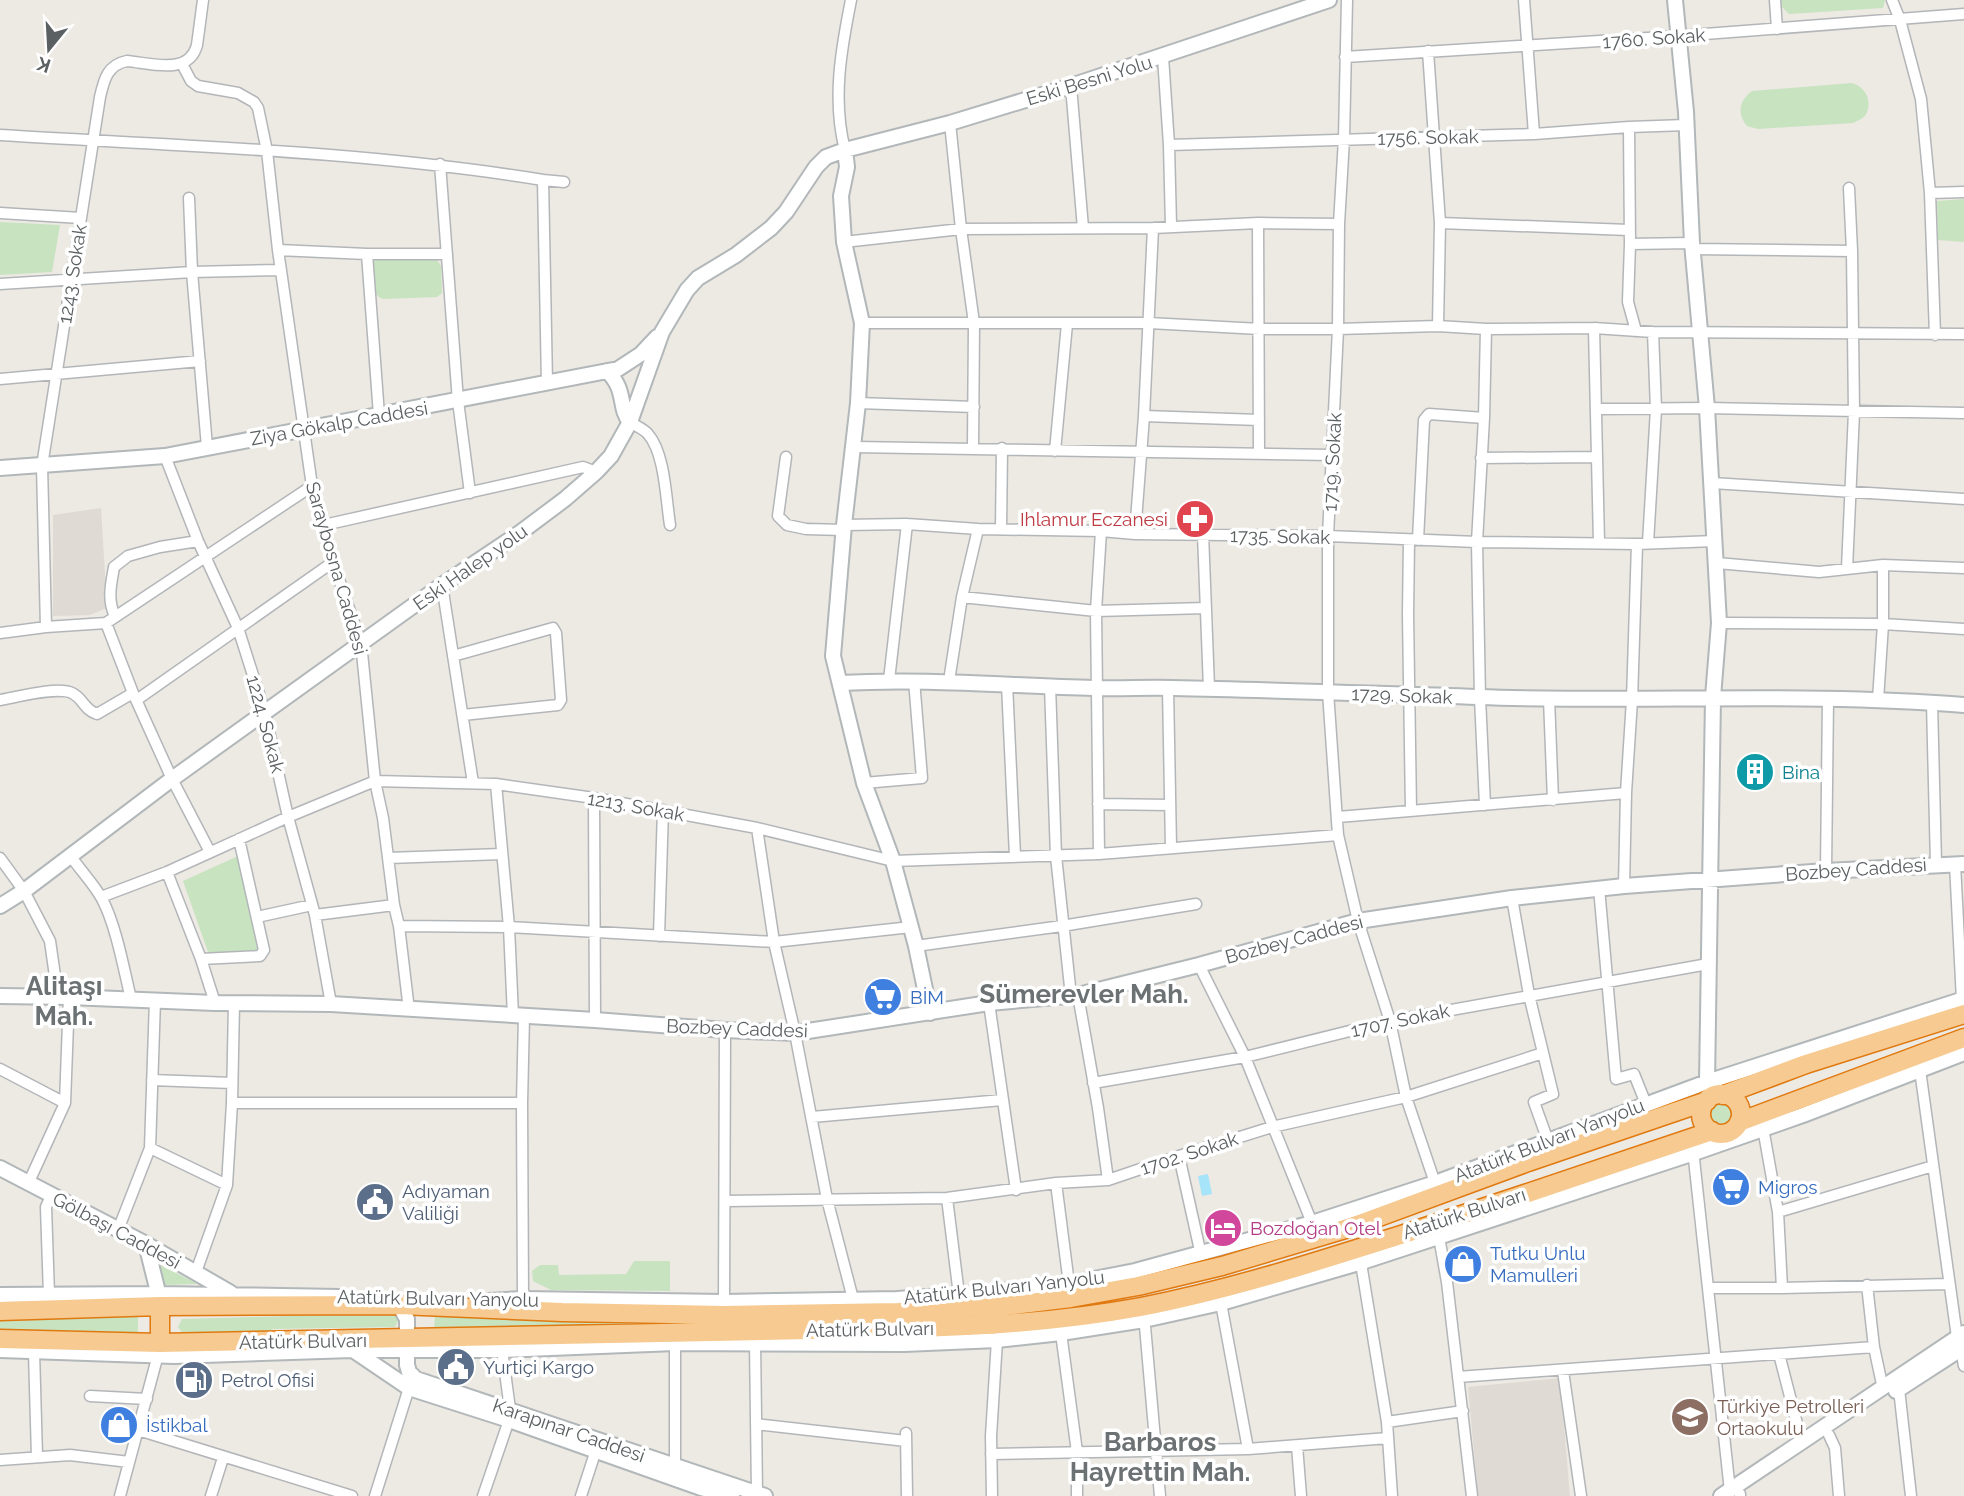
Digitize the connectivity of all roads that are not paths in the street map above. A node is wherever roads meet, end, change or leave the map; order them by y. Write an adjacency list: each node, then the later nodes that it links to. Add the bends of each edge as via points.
1 (202, 0): 17 (street, via 196,51)
2 (851, 0): 28 (street, via 839,73 838,113)
3 (1329, 0): 15 (street, Eski Besni Yolu)
4 (1347, 0): 16 (street, 1719. Sokak)
5 (1524, 0): 13 (street)
6 (1675, 0): 12 (street)
7 (1775, 0): 11 (street)
8 (1892, 0): 10 (street)
9 (1964, 14): 10 (street, 1760. Sokak)
10 (1900, 20): 11 (street, 1760. Sokak); 35 (street, via 1922,99)
11 (1777, 29): 12 (street, 1760. Sokak)
12 (1679, 36): 13 (street, 1760. Sokak); 20 (street)
13 (1529, 46): 14 (street, 1760. Sokak); 22 (street)
14 (1428, 51): 16 (street, 1760. Sokak); 24 (street)
15 (1163, 57): 18 (street, Eski Besni Yolu); 27 (street)
16 (1345, 57): 25 (street, 1719. Sokak)
17 (183, 64): 26 (street, 1243. Sokak, via 127,61 110,69); 29 (street, Saraybosna Caddesi, via 198,86 229,90 254,102)
18 (1071, 86): 19 (street, Eski Besni Yolu); 43 (street)
19 (950, 123): 28 (street, Eski Besni Yolu); 45 (street)
20 (1686, 125): 21 (street, 1756. Sokak); 49 (street)
21 (1629, 127): 22 (street, 1756. Sokak); 46 (street)
22 (1534, 134): 24 (street, 1756. Sokak)
23 (0, 135): 26 (street)
24 (1433, 137): 25 (street, 1756. Sokak); 40 (street)
25 (1344, 139): 27 (street, 1756. Sokak); 41 (street, 1719. Sokak)
26 (93, 141): 29 (street); 38 (street, 1243. Sokak)
27 (1169, 145): 42 (street)
28 (845, 150): 47 (street); 68 (street, Eski Halep yolu, via 816,167 771,229 698,278)
29 (267, 151): 30 (street); 50 (street, Saraybosna Caddesi)
30 (440, 164): 31 (street); 53 (street)
31 (544, 180): 32 (street); 78 (street)
32 (564, 182)
33 (1849, 188): 51 (street)
34 (1964, 192): 35 (street)
35 (1930, 193): 73 (street)
36 (190, 198): 55 (street)
37 (0, 214): 38 (street)
38 (81, 218): 56 (street, 1243. Sokak)
39 (1258, 223): 41 (street); 42 (street); 64 (street)
40 (1440, 223): 46 (street); 62 (street)
41 (1339, 224): 65 (street, 1719. Sokak)
42 (1171, 226): 44 (street)
43 (1083, 228): 44 (street); 45 (street)
44 (1153, 228): 60 (street)
45 (961, 229): 47 (street); 59 (street)
46 (1629, 230): 48 (street)
47 (844, 242): 58 (street)
48 (1630, 244): 49 (street); 67 (street, via 1628,302)
49 (1692, 246): 51 (street); 70 (street)
50 (278, 250): 52 (street); 54 (street, Saraybosna Caddesi)
51 (1852, 251): 71 (street)
52 (367, 254): 53 (street); 87 (street)
53 (447, 254): 79 (street)
54 (281, 270): 55 (street); 92 (street, Saraybosna Caddesi)
55 (192, 272): 56 (street); 74 (street)
56 (70, 280): 57 (street); 76 (street, 1243. Sokak)
57 (0, 284)
58 (862, 323): 59 (street); 80 (street)
59 (974, 323): 61 (street); 81 (street)
60 (1149, 323): 61 (street); 64 (street); 88 (street)
61 (1067, 324): 97 (street)
62 (1438, 326): 65 (street); 66 (street)
63 (1594, 328): 66 (street); 67 (street); 83 (street)
64 (1260, 329): 65 (street); 90 (street)
65 (1338, 329): 100 (street, 1719. Sokak)
66 (1486, 329): 89 (street)
67 (1636, 331): 69 (street)
68 (662, 332): 75 (street, Ziya Gökalp Caddesi, via 629,364); 91 (street, Eski Halep yolu)
69 (1653, 332): 70 (street); 84 (street)
70 (1701, 332): 71 (street); 82 (street)
71 (1853, 334): 73 (street); 85 (street)
72 (1964, 334): 73 (street)
73 (1935, 335)
74 (200, 361): 76 (street); 93 (street)
75 (607, 371): 78 (street, Ziya Gökalp Caddesi); 91 (street, via 620,390)
76 (56, 375): 77 (street); 105 (street, 1243. Sokak)
77 (0, 379)
78 (547, 383): 79 (street, Ziya Gökalp Caddesi)
79 (458, 401): 87 (street, Ziya Gökalp Caddesi); 111 (street)
80 (858, 402): 81 (street); 94 (street)
81 (974, 407): 95 (street)
82 (1707, 408): 84 (street); 85 (street); 108 (street)
83 (1597, 409): 84 (street); 103 (street)
84 (1656, 409): 128 (street)
85 (1854, 412): 86 (street); 110 (street)
86 (1964, 412)
87 (379, 415): 92 (street, Ziya Gökalp Caddesi)
88 (1144, 416): 90 (street); 98 (street)
89 (1484, 418): 104 (street); 123 (street, via 1429,414 1424,420)
90 (1259, 420): 99 (street)
91 (630, 422): 107 (street, Eski Halep yolu); 115 (street, via 648,433 655,444)
92 (303, 428): 93 (street, Ziya Gökalp Caddesi); 109 (street, Saraybosna Caddesi)
93 (207, 447): 101 (street, Ziya Gökalp Caddesi)
94 (854, 447): 95 (street); 116 (street)
95 (974, 448): 96 (street)
96 (1002, 448): 97 (street); 118 (street)
97 (1055, 451): 98 (street)
98 (1140, 452): 99 (street); 120 (street)
99 (1259, 454): 100 (street)
100 (1332, 455): 122 (street, 1719. Sokak)
101 (165, 456): 105 (street, Ziya Gökalp Caddesi); 124 (street, 1224. Sokak)
102 (786, 457): 116 (street, 1735. Sokak, via 778,516 787,526)
103 (1597, 457): 104 (street); 127 (street)
104 (1481, 458): 126 (street)
105 (42, 466): 106 (street, Ziya Gökalp Caddesi); 143 (street, 1243. Sokak)
106 (0, 468)
107 (596, 472): 111 (street, via 583,467); 136 (street, Eski Halep yolu, via 517,536)
108 (1712, 483): 110 (street); 125 (street)
109 (312, 486): 114 (street, Saraybosna Caddesi); 130 (street)
110 (1851, 492): 112 (street); 134 (street)
111 (470, 493): 114 (street)
112 (1964, 499)
113 (907, 523): 116 (street, 1735. Sokak); 117 (street, 1735. Sokak); 149 (street)
114 (324, 525): 131 (street, Saraybosna Caddesi)
115 (670, 525)
116 (844, 528): 152 (street, via 833,656)
117 (978, 529): 118 (street, 1735. Sokak); 137 (street)
118 (1001, 529): 119 (street, 1735. Sokak)
119 (1101, 531): 120 (street, 1735. Sokak); 139 (street)
120 (1135, 534): 121 (street, 1735. Sokak)
121 (1203, 534): 122 (street, 1735. Sokak); 138 (street)
122 (1328, 536): 123 (street, 1735. Sokak); 158 (street, 1719. Sokak)
123 (1414, 540): 126 (street, 1735. Sokak); 159 (street, via 1408,614)
124 (198, 541): 130 (street, 1224. Sokak); 140 (street, via 128,556 114,567 109,590)
125 (1715, 541): 128 (street, 1735. Sokak); 132 (street)
126 (1477, 542): 127 (street, 1735. Sokak); 162 (street)
127 (1599, 543): 129 (street, 1735. Sokak)
128 (1648, 543): 129 (street, 1735. Sokak)
129 (1637, 544): 166 (street)
130 (205, 557): 140 (street); 144 (street, 1224. Sokak)
131 (332, 562): 144 (street); 147 (street, Saraybosna Caddesi)
132 (1717, 563): 134 (street, via 1819,572); 141 (street)
133 (1883, 565): 134 (street); 135 (street); 142 (street)
134 (1847, 569)
135 (1964, 569)
136 (442, 585): 147 (street, Eski Halep yolu); 148 (street)
137 (962, 597): 139 (street); 151 (street)
138 (1206, 608): 139 (street); 157 (street)
139 (1096, 611): 155 (street)
140 (111, 620): 143 (street); 160 (street)
141 (1719, 623): 142 (street); 161 (street)
142 (1883, 624): 145 (street); 167 (street)
143 (46, 627): 146 (street)
144 (238, 628): 160 (street); 170 (street, 1224. Sokak)
145 (1964, 629)
146 (0, 633)
147 (361, 643): 170 (street, Eski Halep yolu); 173 (street, Saraybosna Caddesi)
148 (453, 656): 171 (street); 171 (street, via 553,628 556,633 558,705)
149 (889, 680): 150 (street, 1729. Sokak); 152 (street, 1729. Sokak)
150 (914, 681): 151 (street, 1729. Sokak); 175 (street, via 922,778)
151 (948, 681): 153 (street, 1729. Sokak)
152 (841, 684): 175 (street)
153 (1007, 684): 154 (street, 1729. Sokak); 195 (street)
154 (1050, 686): 155 (street, 1729. Sokak); 196 (street)
155 (1095, 688): 156 (street, 1729. Sokak); 180 (street)
156 (1168, 688): 157 (street, 1729. Sokak); 181 (street)
157 (1209, 688): 158 (street, 1729. Sokak)
158 (1328, 692): 159 (street, 1729. Sokak); 186 (street, 1719. Sokak)
159 (1409, 695): 162 (street, 1729. Sokak); 184 (street)
160 (136, 696): 165 (street, via 97,715 71,692 60,690); 172 (street)
161 (1713, 697): 164 (street, 1729. Sokak); 166 (street, 1729. Sokak); 204 (street)
162 (1480, 698): 163 (street, 1729. Sokak); 182 (street)
163 (1549, 699): 166 (street, 1729. Sokak); 179 (street)
164 (1828, 699): 167 (street, 1729. Sokak); 202 (street)
165 (0, 700)
166 (1632, 700): 177 (street)
167 (1878, 700): 168 (street, 1729. Sokak)
168 (1932, 702): 169 (street, 1729. Sokak); 200 (street)
169 (1964, 705)
170 (265, 713): 172 (street, Eski Halep yolu); 185 (street, 1224. Sokak)
171 (463, 715): 174 (street)
172 (172, 779): 191 (street); 194 (street, Eski Halep yolu)
173 (375, 781): 174 (street, 1213. Sokak); 185 (street); 198 (street, Saraybosna Caddesi)
174 (473, 783): 176 (street, 1213. Sokak)
175 (864, 783): 199 (street)
176 (496, 784): 178 (street, 1213. Sokak); 192 (street)
177 (1626, 793): 179 (street); 205 (street)
178 (594, 798): 183 (street, 1213. Sokak); 220 (street)
179 (1553, 800): 182 (street)
180 (1098, 804): 181 (street); 193 (street)
181 (1170, 805): 190 (street)
182 (1485, 805): 184 (street)
183 (663, 810): 187 (street, 1213. Sokak); 221 (street)
184 (1411, 811): 186 (street)
185 (288, 817): 189 (street); 213 (street, 1224. Sokak)
186 (1338, 817): 188 (street, 1719. Sokak)
187 (757, 828): 199 (street, 1213. Sokak); 222 (street)
188 (1338, 835): 190 (street, 1213. Sokak); 215 (street, 1719. Sokak)
189 (239, 839): 191 (street); 214 (street)
190 (1171, 848): 193 (street, 1213. Sokak)
191 (210, 852): 203 (street)
192 (502, 854): 198 (street); 218 (street)
193 (1098, 854): 196 (street, 1213. Sokak)
194 (70, 855): 207 (street, Eski Halep yolu); 208 (street)
195 (1016, 856): 196 (street, 1213. Sokak); 199 (street, 1213. Sokak)
196 (1056, 856): 217 (street)
197 (0, 858): 207 (street)
198 (388, 859): 211 (street, Saraybosna Caddesi)
199 (893, 861): 219 (street)
200 (1936, 864): 201 (street, Bozbey Caddesi); 202 (street, Bozbey Caddesi)
201 (1960, 864): 238 (street)
202 (1826, 871): 204 (street, Bozbey Caddesi)
203 (167, 872): 208 (street); 224 (street)
204 (1711, 880): 205 (street, Bozbey Caddesi); 225 (street)
205 (1624, 886): 206 (street, Bozbey Caddesi)
206 (1598, 888): 209 (street, Bozbey Caddesi); 227 (street)
207 (24, 891): 212 (street, Eski Halep yolu); 231 (street, via 50,941)
208 (101, 897): 232 (street)
209 (1512, 898): 215 (street, Bozbey Caddesi); 228 (street)
210 (1196, 904): 217 (street)
211 (394, 905): 213 (street); 216 (street, Saraybosna Caddesi)
212 (0, 906)
213 (313, 910): 214 (street); 237 (street, 1224. Sokak)
214 (257, 917): 224 (street, via 264,948 260,956)
215 (1357, 921): 226 (street, Bozbey Caddesi); 243 (street, 1719. Sokak)
216 (399, 926): 218 (street); 239 (street, Saraybosna Caddesi)
217 (1062, 926): 223 (street); 230 (street)
218 (509, 927): 220 (street); 241 (street)
219 (911, 927): 222 (street); 223 (street)
220 (594, 931): 221 (street); 242 (street)
221 (659, 936): 222 (street)
222 (775, 942): 245 (street)
223 (916, 946): 240 (street)
224 (201, 959): 234 (street)
225 (1708, 964): 227 (street, 1707. Sokak); 253 (street)
226 (1199, 965): 230 (street, Bozbey Caddesi); 249 (street)
227 (1607, 981): 228 (street, 1707. Sokak); 262 (street, via 1616,1079 1634,1074)
228 (1529, 995): 243 (street, 1707. Sokak); 247 (street)
229 (0, 996): 231 (street, Bozbey Caddesi)
230 (1074, 996): 236 (street, Bozbey Caddesi); 255 (street)
231 (63, 997): 232 (street, Bozbey Caddesi); 259 (street)
232 (131, 999): 233 (street, Bozbey Caddesi)
233 (155, 1000): 234 (street, Bozbey Caddesi); 252 (street)
234 (215, 1003): 235 (street, Bozbey Caddesi)
235 (234, 1003): 237 (street, Bozbey Caddesi); 254 (street)
236 (989, 1003): 240 (street, Bozbey Caddesi); 258 (street)
237 (331, 1004): 239 (street, Bozbey Caddesi)
238 (1963, 1005): 253 (street, Atatürk Bulvarı Yanyolu); 257 (highway, Atatürk Bulvarı)
239 (409, 1010): 241 (street, Bozbey Caddesi)
240 (930, 1013): 245 (street, Bozbey Caddesi)
241 (519, 1016): 242 (street, Bozbey Caddesi); 261 (street)
242 (595, 1020): 244 (street, Bozbey Caddesi)
243 (1390, 1021): 249 (street, 1707. Sokak); 256 (street, 1719. Sokak)
244 (725, 1030): 245 (street, Bozbey Caddesi); 283 (street)
245 (794, 1033): 263 (street)
246 (1964, 1038): 264 (highway)
247 (1543, 1053): 256 (street, 1702. Sokak); 268 (street, via 1553,1094 1534,1102)
248 (1964, 1053): 251 (street)
249 (1245, 1057): 255 (street, 1707. Sokak); 265 (street)
250 (0, 1069): 259 (street)
251 (1920, 1070): 266 (street); 272 (street)
252 (152, 1080): 254 (street); 270 (street)
253 (1707, 1082): 262 (street, Atatürk Bulvarı Yanyolu)
254 (232, 1083): 260 (street)
255 (1093, 1083): 274 (street)
256 (1406, 1097): 265 (street, 1702. Sokak); 276 (street, 1719. Sokak)
257 (1715, 1098): 264 (highway, via 1729,1096 1738,1104); 267 (highway, via 1702,1110 1705,1125); 305 (highway, Atatürk Bulvarı, via 1349,1228 1222,1266 1071,1298 898,1312 725,1315)
258 (1002, 1100): 263 (street); 279 (street)
259 (65, 1103): 277 (street)
260 (232, 1103): 261 (street); 278 (street)
261 (522, 1103): 302 (street)
262 (1646, 1104): 268 (street, Atatürk Bulvarı Yanyolu)
263 (812, 1117): 282 (street)
264 (1740, 1122): 267 (highway, via 1728,1133)
265 (1272, 1127): 271 (street, 1702. Sokak); 286 (street)
266 (1763, 1128): 269 (street); 284 (street)
267 (1712, 1131): 269 (highway, Atatürk Bulvarı)
268 (1548, 1141): 276 (street, Atatürk Bulvarı Yanyolu)
269 (1692, 1146): 285 (highway, Atatürk Bulvarı); 296 (street)
270 (149, 1147): 278 (street); 287 (street)
271 (1179, 1156): 274 (street, 1702. Sokak); 290 (street)
272 (1933, 1166): 284 (street); 294 (street)
273 (0, 1168): 277 (street, Gölbaşı Caddesi)
274 (1108, 1180): 275 (street, 1702. Sokak)
275 (1056, 1183): 279 (street, 1702. Sokak); 293 (street)
276 (1434, 1183): 286 (street, Atatürk Bulvarı Yanyolu)
277 (28, 1184): 280 (street, Gölbaşı Caddesi)
278 (228, 1185): 292 (street)
279 (1016, 1190): 281 (street, 1702. Sokak)
280 (51, 1196): 287 (street, Gölbaşı Caddesi); 298 (street, via 46,1207)
281 (947, 1198): 282 (street, 1702. Sokak); 301 (street)
282 (827, 1199): 283 (street, 1702. Sokak); 303 (street)
283 (726, 1201): 306 (street)
284 (1778, 1212): 297 (street)
285 (1464, 1221): 288 (street); 291 (highway, Atatürk Bulvarı)
286 (1312, 1223): 290 (street, Atatürk Bulvarı Yanyolu)
287 (118, 1230): 289 (street, Gölbaşı Caddesi)
288 (1439, 1237): 291 (street); 327 (street)
289 (146, 1244): 292 (street, Gölbaşı Caddesi); 304 (street)
290 (1201, 1255): 293 (street, Atatürk Bulvarı Yanyolu)
291 (1360, 1255): 307 (street); 309 (highway, Atatürk Bulvarı); 335 (street)
292 (196, 1272): 299 (street, Gölbaşı Caddesi)
293 (1069, 1284): 301 (street, Atatürk Bulvarı Yanyolu)
294 (1949, 1284): 295 (street); 314 (street)
295 (1867, 1285): 297 (street); 318 (street)
296 (1708, 1288): 297 (street); 324 (street)
297 (1782, 1288)
298 (48, 1294): 300 (street, Atatürk Bulvarı Yanyolu); 304 (street, Atatürk Bulvarı Yanyolu)
299 (233, 1294): 304 (street, Atatürk Bulvarı Yanyolu); 305 (street, Atatürk Bulvarı Yanyolu)
300 (0, 1295)
301 (959, 1296): 303 (street, Atatürk Bulvarı Yanyolu)
302 (523, 1299): 305 (street, Atatürk Bulvarı Yanyolu); 306 (street, Atatürk Bulvarı Yanyolu)
303 (853, 1299): 306 (street, Atatürk Bulvarı Yanyolu)
304 (160, 1300): 305 (highway, Atatürk Bulvarı); 308 (highway, Atatürk Bulvarı); 319 (highway)
305 (397, 1302): 316 (street, Karapınar Caddesi, via 407,1319)
306 (724, 1302)
307 (1221, 1303): 309 (street); 342 (street)
308 (0, 1311)
309 (1143, 1313): 310 (street); 316 (highway, Atatürk Bulvarı, via 900,1329); 344 (street)
310 (1060, 1333): 312 (street); 345 (street)
311 (0, 1339): 319 (highway, Atatürk Bulvarı)
312 (997, 1340): 313 (street); 346 (street)
313 (755, 1342): 315 (street); 336 (street)
314 (1961, 1342): 325 (street); 329 (street); 330 (street)
315 (675, 1343): 321 (street); 351 (street)
316 (407, 1344): 317 (highway, Atatürk Bulvarı); 321 (street); 334 (street, Karapınar Caddesi, via 407,1367 416,1379)
317 (345, 1345): 319 (highway, Atatürk Bulvarı); 328 (street, Karapınar Caddesi)
318 (1874, 1347): 323 (street); 329 (street)
319 (159, 1349): 322 (street); 332 (street)
320 (0, 1350): 322 (street)
321 (502, 1350): 334 (street)
322 (34, 1352): 347 (street)
323 (1779, 1354): 324 (street); 340 (street)
324 (1717, 1358): 326 (street); 355 (street)
325 (1964, 1366)
326 (1563, 1371): 327 (street); 370 (street)
327 (1458, 1377): 333 (street)
328 (409, 1388): 334 (street, Karapınar Caddesi); 359 (street)
329 (1883, 1389): 340 (street)
330 (1899, 1389): 338 (street); 372 (street)
331 (90, 1396): 332 (street)
332 (147, 1399): 337 (street)
333 (1463, 1411): 335 (street); 369 (street)
334 (509, 1415): 343 (street, Karapınar Caddesi); 351 (street, Karapınar Caddesi); 360 (street)
335 (1387, 1422): 339 (street)
336 (756, 1424): 354 (street); 363 (street, via 906,1437)
337 (138, 1430): 348 (street); 350 (street)
338 (1829, 1435): 355 (street); 371 (street, via 1835,1448)
339 (1388, 1438): 341 (street); 368 (street)
340 (1802, 1443): 355 (street)
341 (1297, 1446): 342 (street); 367 (street)
342 (1248, 1449): 344 (street)
343 (596, 1450): 353 (street, Karapınar Caddesi); 361 (street)
344 (1156, 1450): 345 (street); 366 (street)
345 (1077, 1452): 346 (street); 365 (street)
346 (992, 1454): 364 (street)
347 (37, 1457): 349 (street); 350 (street, via 70,1455)
348 (223, 1458): 352 (street); 357 (street)
349 (0, 1460)
350 (129, 1462): 356 (street)
351 (675, 1466): 354 (street, Karapınar Caddesi)
352 (316, 1491): 358 (street)
353 (699, 1492): 362 (street, Karapınar Caddesi)
354 (761, 1495)
355 (1734, 1495)
356 (120, 1496)
357 (211, 1496)
358 (352, 1496)
359 (375, 1496)
360 (483, 1496)
361 (581, 1496)
362 (732, 1496)
363 (907, 1496)
364 (992, 1496)
365 (1077, 1496)
366 (1160, 1496)
367 (1301, 1496)
368 (1392, 1496)
369 (1472, 1496)
370 (1581, 1496)
371 (1839, 1496)
372 (1911, 1496)

